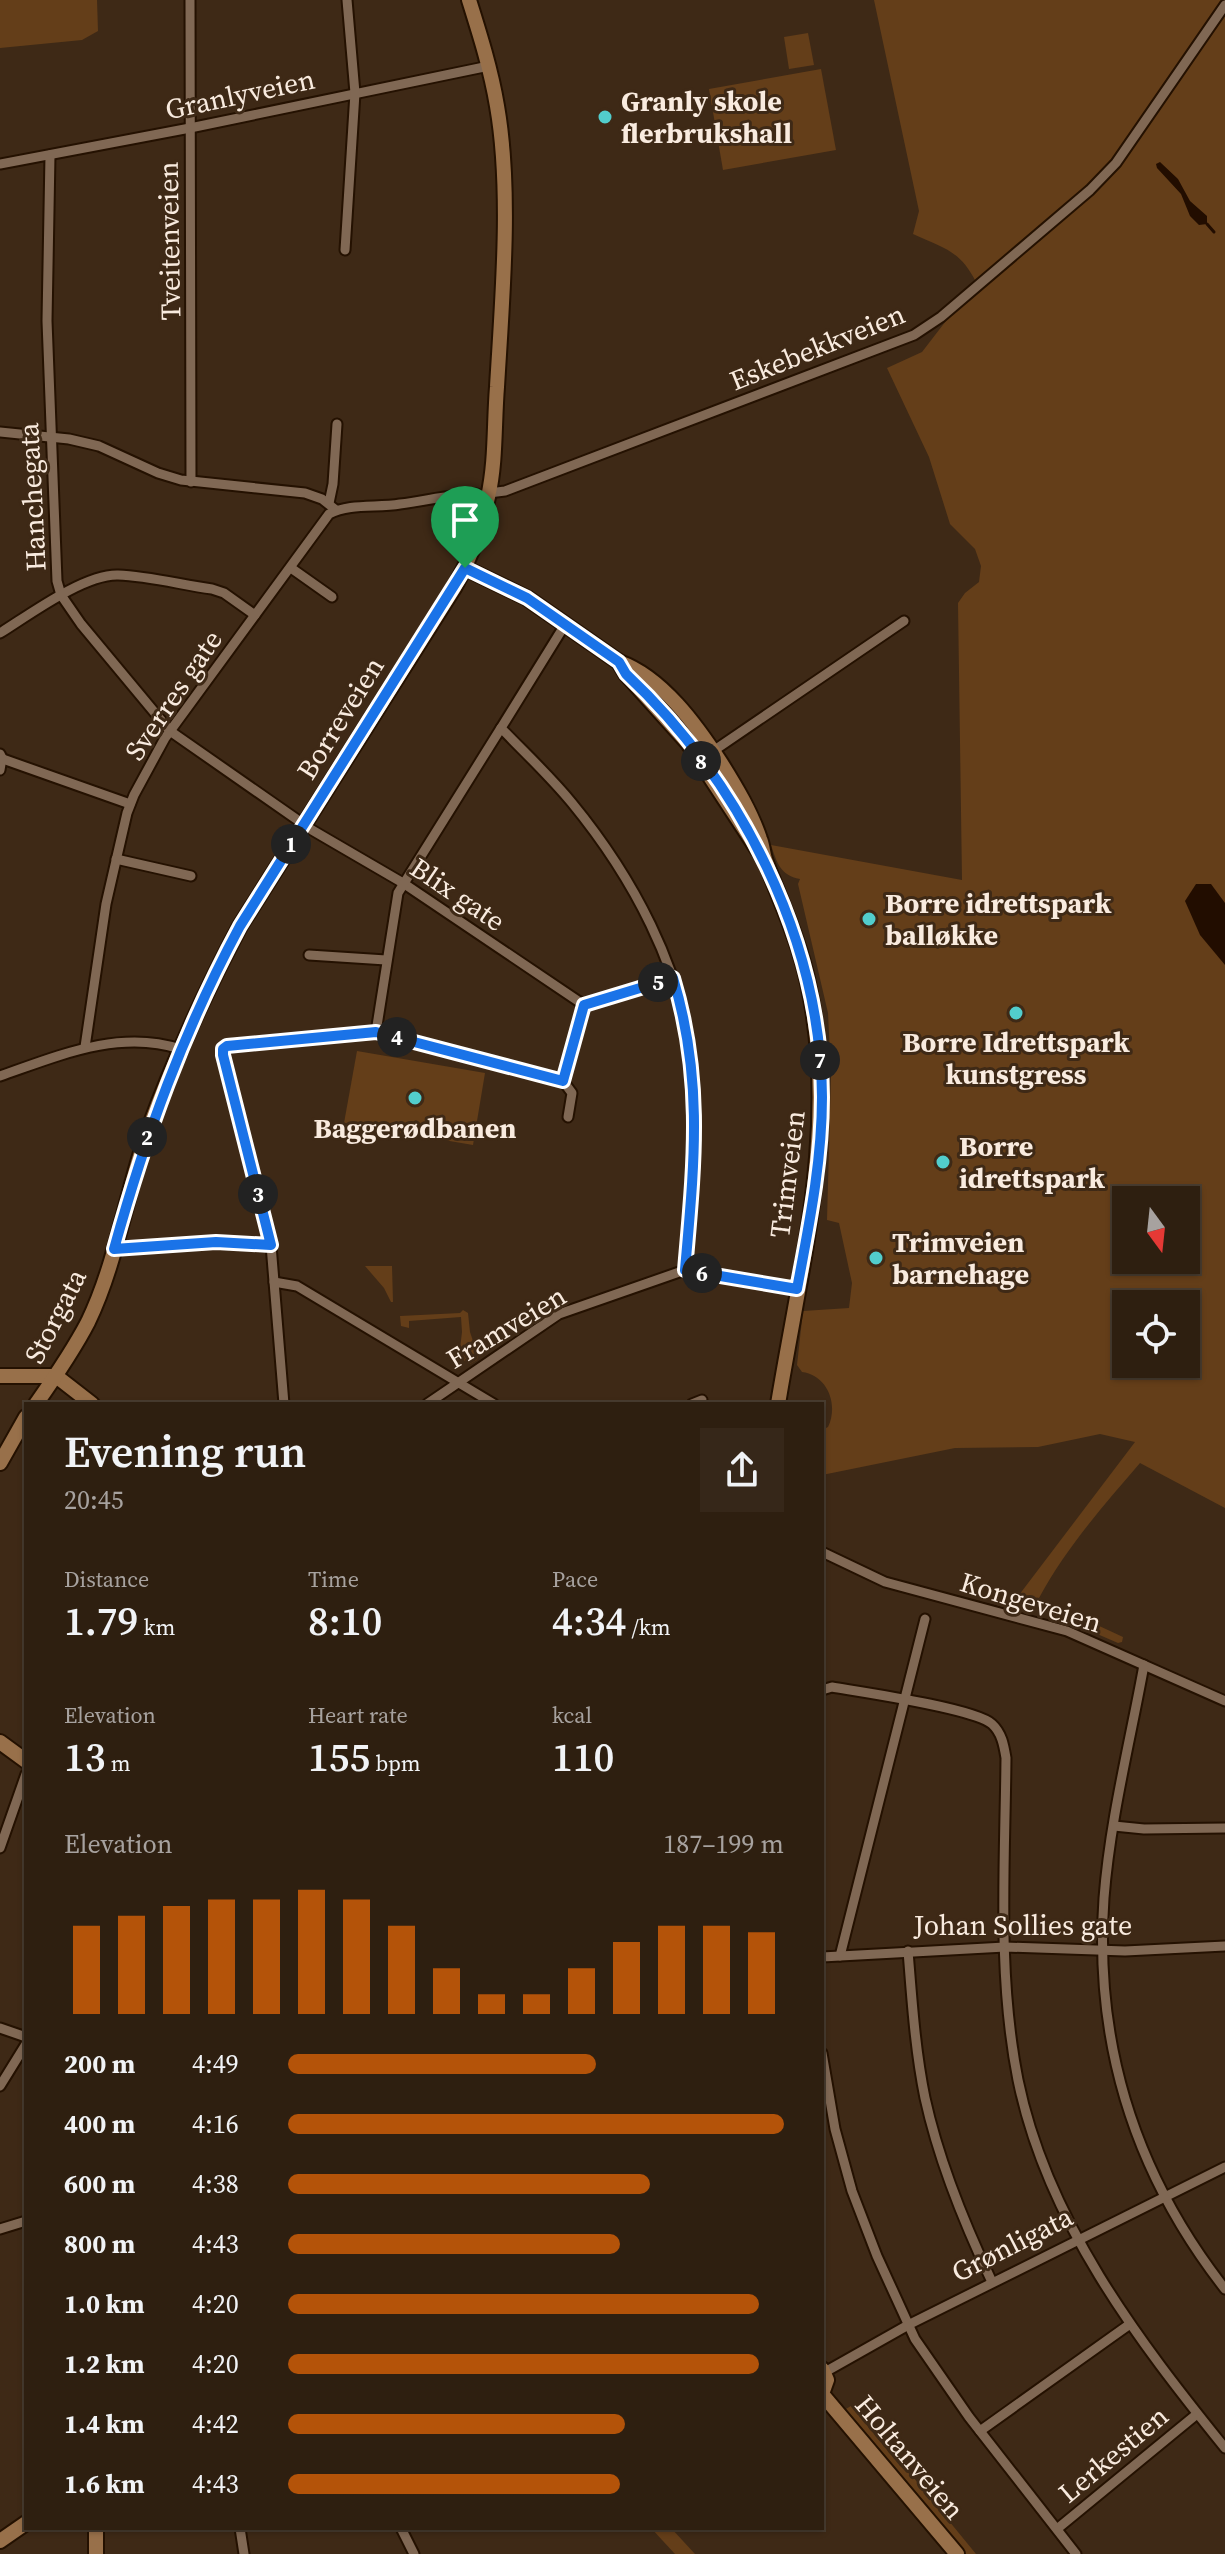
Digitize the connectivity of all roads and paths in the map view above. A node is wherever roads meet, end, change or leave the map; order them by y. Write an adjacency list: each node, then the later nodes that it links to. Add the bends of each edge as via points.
1 (190, 0): 7 (street, Tveitenveien)
2 (347, 0): 6 (street)
3 (469, 0): 5 (main road, Borreveien)
4 (1225, 5): 15 (street, Eskebekkveien, via 1118,160 1090,190 965,299 914,335 519,486)
5 (489, 66): 6 (street, Granlyveien); 15 (main road, Borreveien, via 503,180 501,318)
6 (355, 93): 7 (street, Granlyveien); 10 (street)
7 (190, 128): 8 (street, Granlyveien); 14 (street, Tveitenveien)
8 (50, 155): 9 (street, Granlyveien); 13 (street, Hanchegata)
9 (0, 164)
10 (345, 250)
11 (337, 424): 16 (street)
12 (0, 432): 13 (street)
13 (50, 438): 14 (street, via 99,446); 19 (street, Hanchegata)
14 (191, 482): 16 (street, via 298,492)
15 (483, 494): 16 (street, Eskebekkveien); 18 (main road, Borreveien)
16 (332, 507): 17 (street, Sverres gate)
17 (291, 568): 20 (street); 21 (street, Sverres gate)
18 (465, 568): 23 (main road, Trimveien); 33 (main road, Borreveien)
19 (61, 595): 21 (street, via 117,575 212,589); 24 (street); 27 (street, Hanchegata)
20 (332, 597)
21 (255, 615): 27 (street, Sverres gate)
22 (904, 621): 28 (street)
23 (566, 623): 25 (main road, Trimveien); 26 (street)
24 (0, 633)
25 (619, 662): 28 (main road, Trimveien, via 658,687); 30 (main road, Trimveien)
26 (501, 728): 37 (street); 40 (street, via 603,843 635,893)
27 (170, 731): 32 (street, Sverres gate); 33 (street, Hanchegata)
28 (713, 751): 30 (street); 35 (main road, Trimveien, via 745,803)
29 (1, 757): 31 (street); 32 (street)
30 (700, 760): 35 (main road, Trimveien)
31 (0, 770)
32 (130, 804): 34 (street, Sverres gate)
33 (305, 824): 37 (street, Blix gate); 44 (main road, Borreveien, via 240,926)
34 (116, 859): 36 (street); 43 (street, Sverres gate)
35 (765, 860): 52 (main road, Trimveien, via 803,961 819,1054 816,1187)
36 (191, 876)
37 (403, 883): 39 (street); 41 (street, Blix gate)
38 (309, 955): 39 (street)
39 (386, 960): 42 (street)
40 (673, 978): 41 (street); 50 (street, via 694,1093)
41 (584, 1005): 46 (street)
42 (376, 1032): 46 (street); 48 (street, via 223,1049)
43 (85, 1047): 44 (street, via 141,1041); 45 (street)
44 (180, 1049): 49 (main road, Borreveien, via 141,1153)
45 (0, 1076)
46 (563, 1081): 47 (street, via 572,1093)
47 (568, 1117)
48 (271, 1245): 49 (street, via 216,1242); 51 (street)
49 (114, 1249): 54 (main road, Storgata, via 88,1321)
50 (685, 1270): 52 (street, Framveien); 55 (street, Framveien, via 559,1314)
51 (274, 1282): 55 (street, via 297,1286); 58 (street)
52 (797, 1289): 61 (main road, Trimveien)
53 (0, 1376): 54 (main road)
54 (56, 1376): 56 (main road, Storgata); 57 (main road)
55 (457, 1382): 59 (street, Framveien); 60 (street)
56 (37, 1402)
57 (89, 1402)
58 (284, 1402)
59 (430, 1402)
60 (491, 1402)
61 (778, 1402)
62 (24, 1421): 63 (main road)
63 (0, 1463)
64 (824, 1553): 66 (street, Kongeveien, via 885,1582 1067,1631)
65 (925, 1619): 68 (street)
66 (1144, 1665): 69 (street, Kongeveien); 73 (street)
67 (824, 1689): 68 (street)
68 (906, 1699): 77 (street, via 985,1719 1000,1735 1006,1758); 80 (street)
69 (1225, 1701)
70 (0, 1742): 71 (main road)
71 (24, 1760)
72 (24, 1780): 75 (street)
73 (1114, 1826): 74 (street); 78 (street)
74 (1225, 1828)
75 (0, 1848)
76 (1225, 1946): 78 (street, Johan Sollies gate)
77 (1005, 1947): 78 (street, Johan Sollies gate); 79 (street, Johan Sollies gate); 91 (street, via 1009,2020 1021,2092 1038,2153)
78 (1103, 1949): 88 (street, via 1103,1994 1117,2070 1141,2147)
79 (908, 1951): 80 (street, Johan Sollies gate); 92 (street, via 925,2099 952,2189)
80 (840, 1956): 81 (street, Johan Sollies gate)
81 (824, 1957)
82 (0, 2028): 83 (street)
83 (24, 2036)
84 (24, 2047): 86 (street)
85 (824, 2065): 94 (street, via 852,2191)
86 (0, 2086)
87 (1225, 2167): 88 (street, Grønligata)
88 (1164, 2197): 91 (street, Grønligata); 93 (street)
89 (24, 2222): 90 (street)
90 (0, 2229)
91 (1077, 2240): 92 (street, Grønligata); 95 (street)
92 (992, 2282): 94 (street, Grønligata)
93 (1225, 2289)
94 (910, 2324): 96 (street, Grønligata); 99 (street, via 915,2339)
95 (1130, 2324): 98 (street); 99 (street)
96 (824, 2369)
97 (824, 2396): 110 (main road, Holtanveien)
98 (1197, 2414): 100 (street); 102 (street, Lerkestien)
99 (980, 2431): 102 (street)
100 (1225, 2448)
101 (24, 2524): 106 (main road)
102 (1057, 2529): 111 (street)
103 (96, 2530): 107 (main road)
104 (240, 2530): 108 (street)
105 (402, 2530): 109 (street)
106 (0, 2541)
107 (96, 2554)
108 (244, 2554)
109 (414, 2554)
110 (957, 2554)
111 (1076, 2554)

